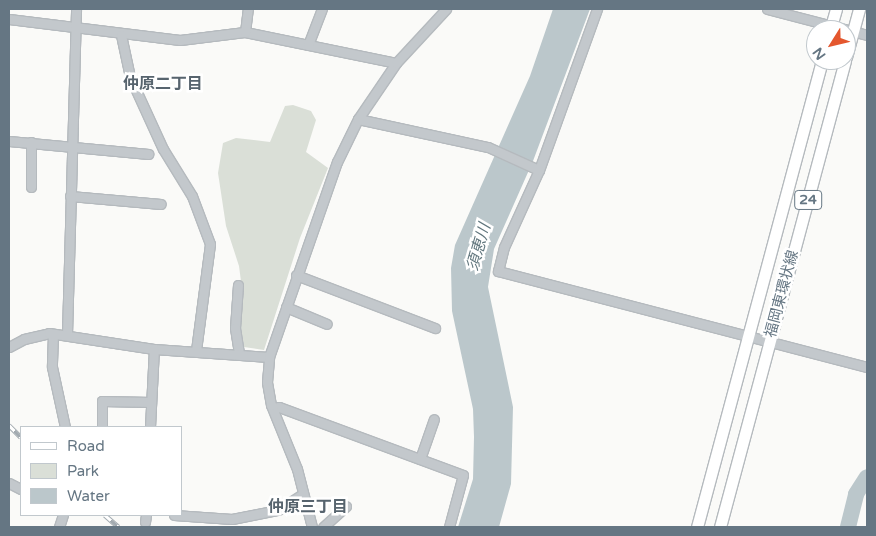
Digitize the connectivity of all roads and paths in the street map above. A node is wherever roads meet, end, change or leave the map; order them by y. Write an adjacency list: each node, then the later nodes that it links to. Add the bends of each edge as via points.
1 (76, 9): 9 (street)
2 (248, 9): 10 (street)
3 (322, 9): 12 (street)
4 (446, 9): 13 (street)
5 (598, 9): 21 (street)
6 (767, 9): 8 (street)
7 (9, 19): 9 (street)
8 (806, 21)
9 (76, 25): 11 (street, via 106,28); 19 (street)
10 (245, 32): 11 (street, via 180,40); 12 (street)
11 (121, 35): 36 (street, via 130,77 163,150 192,196 210,244)
12 (308, 45): 13 (street)
13 (396, 63): 16 (street)
14 (819, 70): 32 (main road, 福岡東環状線 / 24)
15 (843, 70): 33 (main road, 福岡東環状線 / 24)
16 (358, 119): 21 (street, via 488,147); 25 (street, via 337,162)
17 (9, 141): 18 (street)
18 (31, 142): 19 (street); 22 (street)
19 (71, 146): 20 (street); 23 (street)
20 (148, 154)
21 (536, 168): 32 (street, via 504,247 498,271)
22 (31, 187)
23 (70, 196): 24 (street); 31 (street)
24 (162, 204)
25 (296, 275): 27 (street); 29 (street)
26 (238, 285): 37 (street, via 235,328)
27 (286, 307): 28 (street); 38 (street)
28 (327, 324)
29 (435, 328)
30 (53, 334): 31 (street); 34 (street, via 31,337); 43 (street, via 52,367)
31 (66, 334): 35 (street)
32 (749, 335): 33 (street); 53 (main road, 福岡東環状線 / 24)
33 (770, 340): 39 (street); 54 (main road, 福岡東環状線 / 24)
34 (9, 348)
35 (154, 349): 36 (street); 40 (street)
36 (196, 351): 37 (street)
37 (239, 353): 38 (street)
38 (269, 356): 41 (street, via 267,382)
39 (867, 367)
40 (151, 402): 44 (street, via 102,401); 45 (street)
41 (273, 408): 46 (street, via 279,407); 47 (street)
42 (434, 419): 46 (street)
43 (64, 426)
44 (102, 426)
45 (150, 426)
46 (420, 459): 52 (street, via 463,475)
47 (303, 494): 49 (street, via 278,510 232,518); 50 (street)
48 (346, 506): 51 (street)
49 (182, 515)
50 (312, 527)
51 (323, 527)
52 (449, 527)
53 (697, 527)
54 (720, 527)

